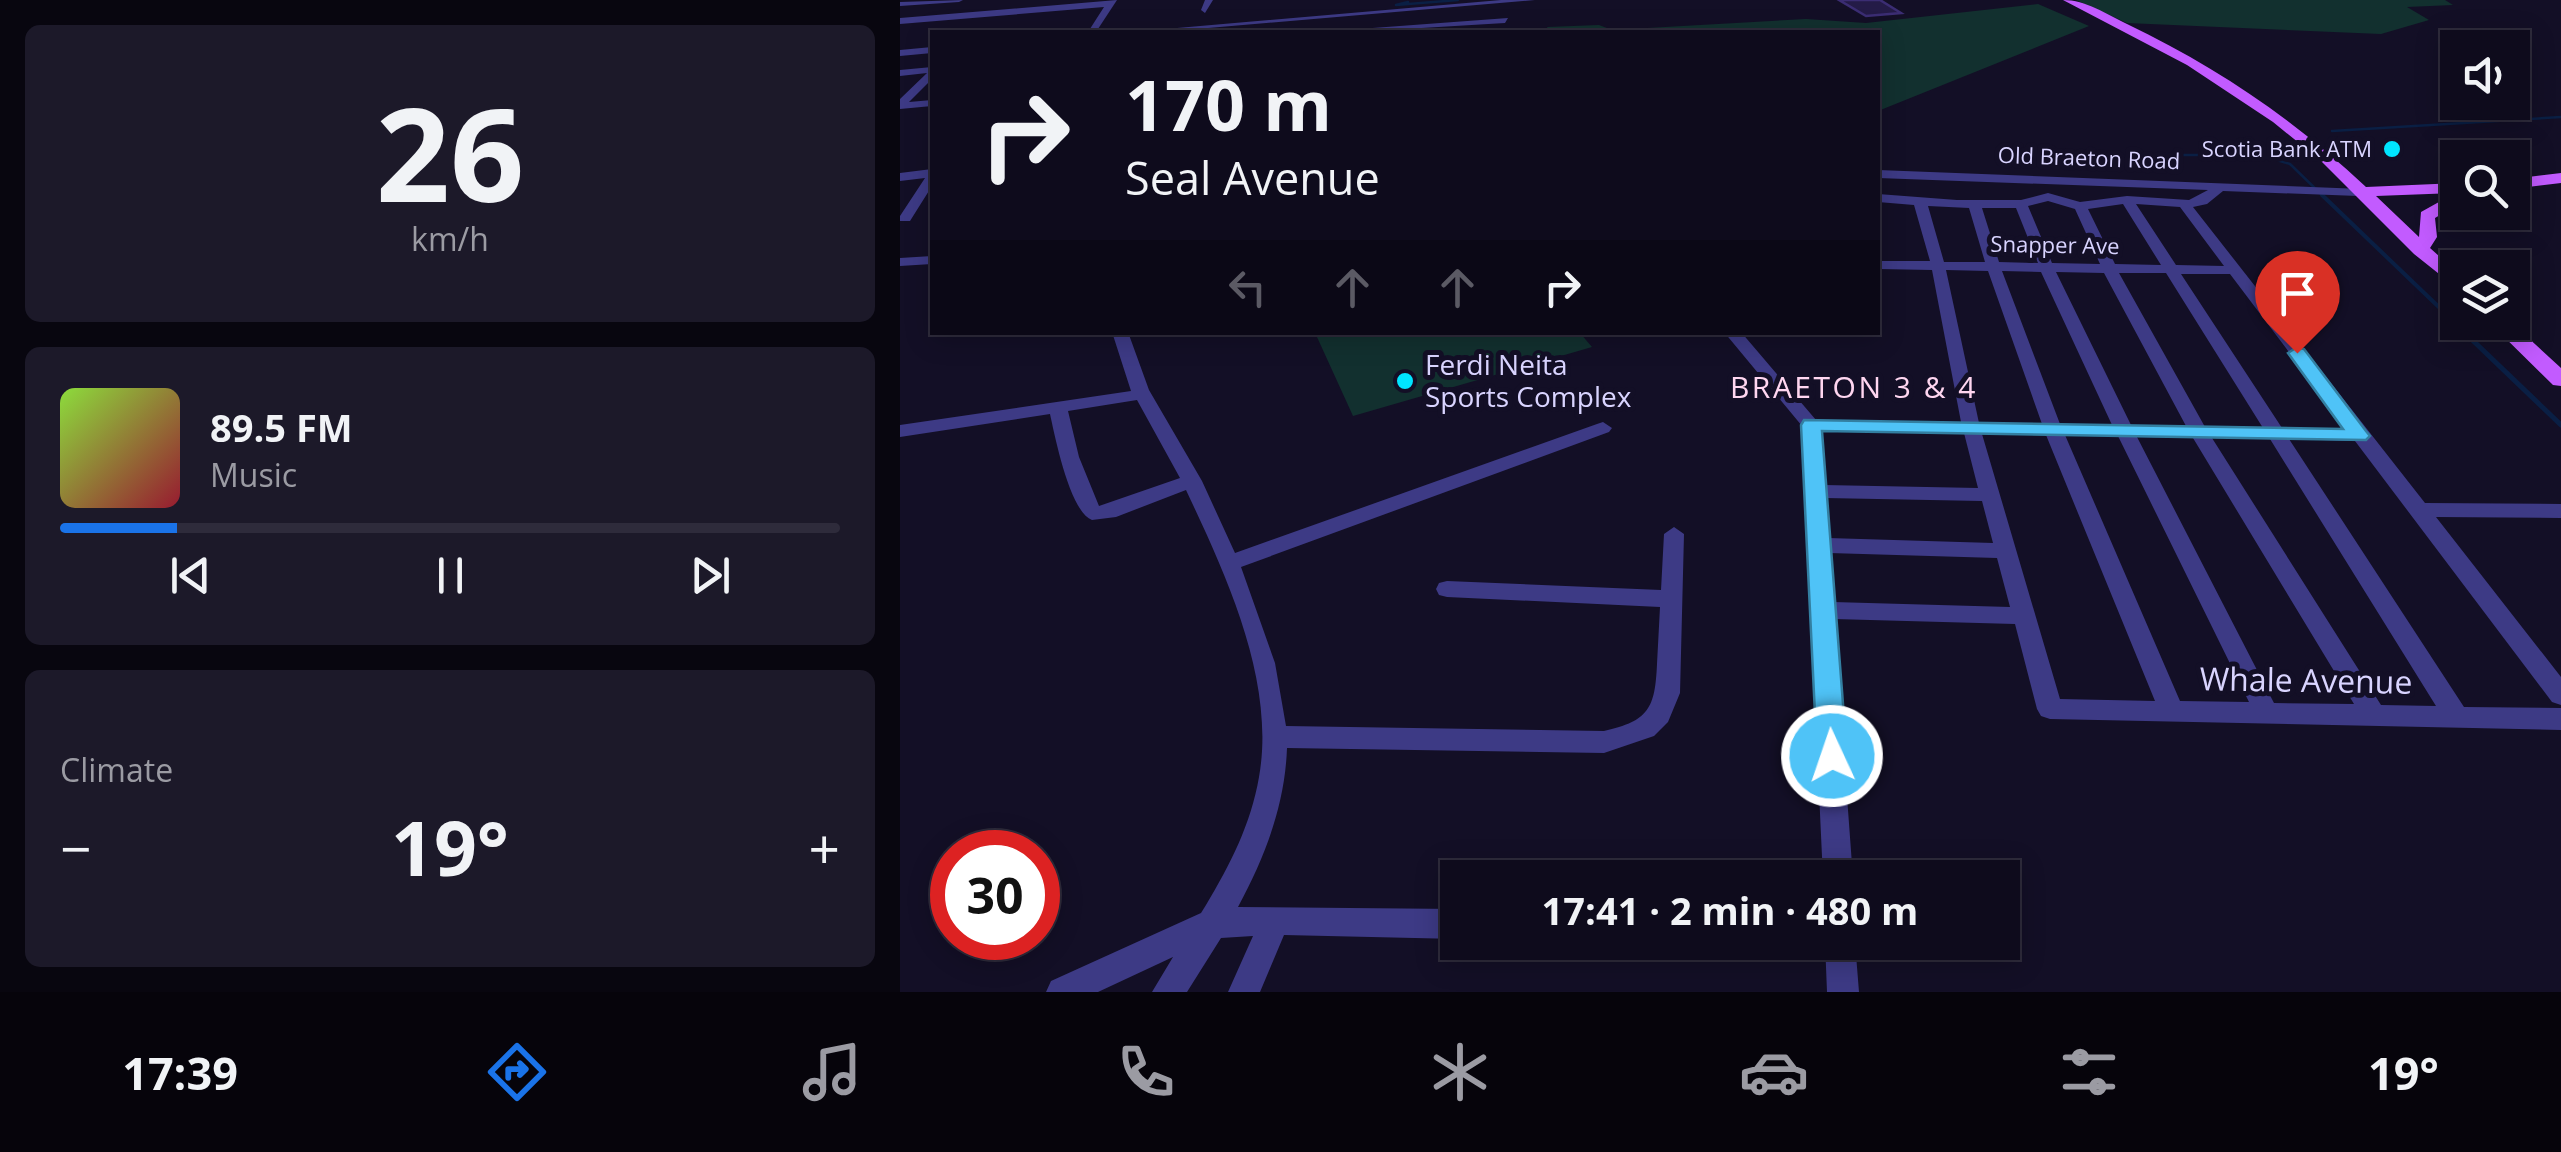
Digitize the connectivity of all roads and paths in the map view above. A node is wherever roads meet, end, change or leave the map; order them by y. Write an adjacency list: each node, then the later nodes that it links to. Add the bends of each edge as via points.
1 (959, 0): 6 (street)
2 (1067, 0): 10 (street)
3 (1285, 0): 16 (street)
4 (1532, 0): 11 (street)
5 (2068, 0): 32 (main road, via 2192,62)
6 (939, 1): 8 (street); 12 (street)
7 (1112, 2): 10 (street); 21 (street)
8 (900, 4)
9 (1496, 5): 17 (street)
10 (1051, 7): 12 (street); 15 (street)
11 (1435, 8): 16 (street); 20 (street)
12 (930, 10): 13 (street); 15 (street)
13 (900, 12)
14 (1370, 15): 23 (street)
15 (920, 20): 18 (street); 19 (street)
16 (1287, 20): 22 (street)
17 (1505, 20): 20 (street); 24 (street)
18 (900, 21)
19 (910, 29)
20 (1442, 29)
21 (1093, 30)
22 (1160, 30)
23 (1375, 30)
24 (1511, 30)
25 (930, 50): 26 (street)
26 (900, 52)
27 (930, 72): 28 (street)
28 (900, 73)
29 (930, 74): 31 (street)
30 (930, 103): 31 (street)
31 (900, 106)
32 (2329, 162): 41 (main road); 42 (main road)
33 (1880, 174): 39 (street, Old Braeton Road)
34 (930, 175): 35 (street)
35 (900, 177)
36 (930, 178): 51 (street, via 905,218)
37 (2561, 178): 38 (main road)
38 (2530, 182)
39 (2221, 186): 42 (street, Old Braeton Road); 48 (street)
40 (2440, 189): 41 (main road)
41 (2416, 190): 42 (main road)
42 (2349, 191): 52 (main road)
43 (1880, 198): 45 (street)
44 (2127, 200): 48 (street); 49 (street); 61 (street)
45 (1920, 202): 46 (street); 56 (street)
46 (1974, 204): 47 (street); 57 (street)
47 (2022, 204): 49 (street, via 2048,197); 58 (street)
48 (2184, 204): 62 (street)
49 (2080, 206): 59 (street)
50 (2440, 208): 52 (main road, via 2428,216)
51 (930, 215)
52 (2420, 250): 60 (main road)
53 (930, 260): 54 (street)
54 (900, 262)
55 (1880, 266): 56 (street, Snapper Ave)
56 (1938, 266): 57 (street, Snapper Ave); 70 (street)
57 (1992, 267): 58 (street, Snapper Ave); 71 (street)
58 (2047, 268): 59 (street, Snapper Ave); 73 (street)
59 (2108, 268): 61 (street, Snapper Ave); 75 (street)
60 (2440, 268)
61 (2168, 269): 62 (street, Snapper Ave); 76 (street)
62 (2232, 270): 77 (street)
63 (1121, 335): 67 (street)
64 (1735, 335): 69 (street)
65 (2518, 340): 66 (main road)
66 (2561, 380)
67 (1144, 394): 68 (street); 78 (street)
68 (1058, 407): 74 (street); 78 (street, via 1092,513)
69 (1811, 425): 70 (street); 79 (street)
70 (1970, 426): 71 (street); 80 (street)
71 (2052, 427): 73 (street); 92 (street)
72 (1602, 428): 86 (street)
73 (2124, 430): 75 (street); 93 (street)
74 (900, 431)
75 (2197, 431): 76 (street); 94 (street)
76 (2274, 433): 77 (street); 95 (street)
77 (2359, 436): 81 (street)
78 (1192, 481): 86 (street)
79 (1815, 492): 80 (street); 84 (street)
80 (1990, 494): 85 (street)
81 (2420, 510): 82 (street); 91 (street)
82 (2561, 511)
83 (1674, 534): 88 (street)
84 (1819, 544): 85 (street); 89 (street)
85 (2006, 551): 90 (street)
86 (1230, 563): 97 (street, via 1264,668)
87 (1447, 589): 88 (street)
88 (1671, 599): 97 (street, via 1664,714 1640,734 1604,742)
89 (1824, 610): 90 (street); 98 (street)
90 (2024, 616): 92 (street, Whale Avenue, via 2050,709)
91 (2561, 695)
92 (2171, 710): 93 (street, Whale Avenue)
93 (2266, 714): 94 (street, Whale Avenue)
94 (2372, 714): 95 (street, Whale Avenue)
95 (2456, 716): 96 (street, Whale Avenue)
96 (2561, 718)
97 (1274, 737): 100 (street, via 1272,775 1254,840)
98 (1837, 860)
99 (1275, 920): 100 (street); 101 (street); 105 (street)
100 (1213, 923): 103 (street); 104 (street)
101 (1440, 924)
102 (1841, 960): 106 (street)
103 (1062, 992)
104 (1168, 992)
105 (1244, 992)
106 (1843, 992)

